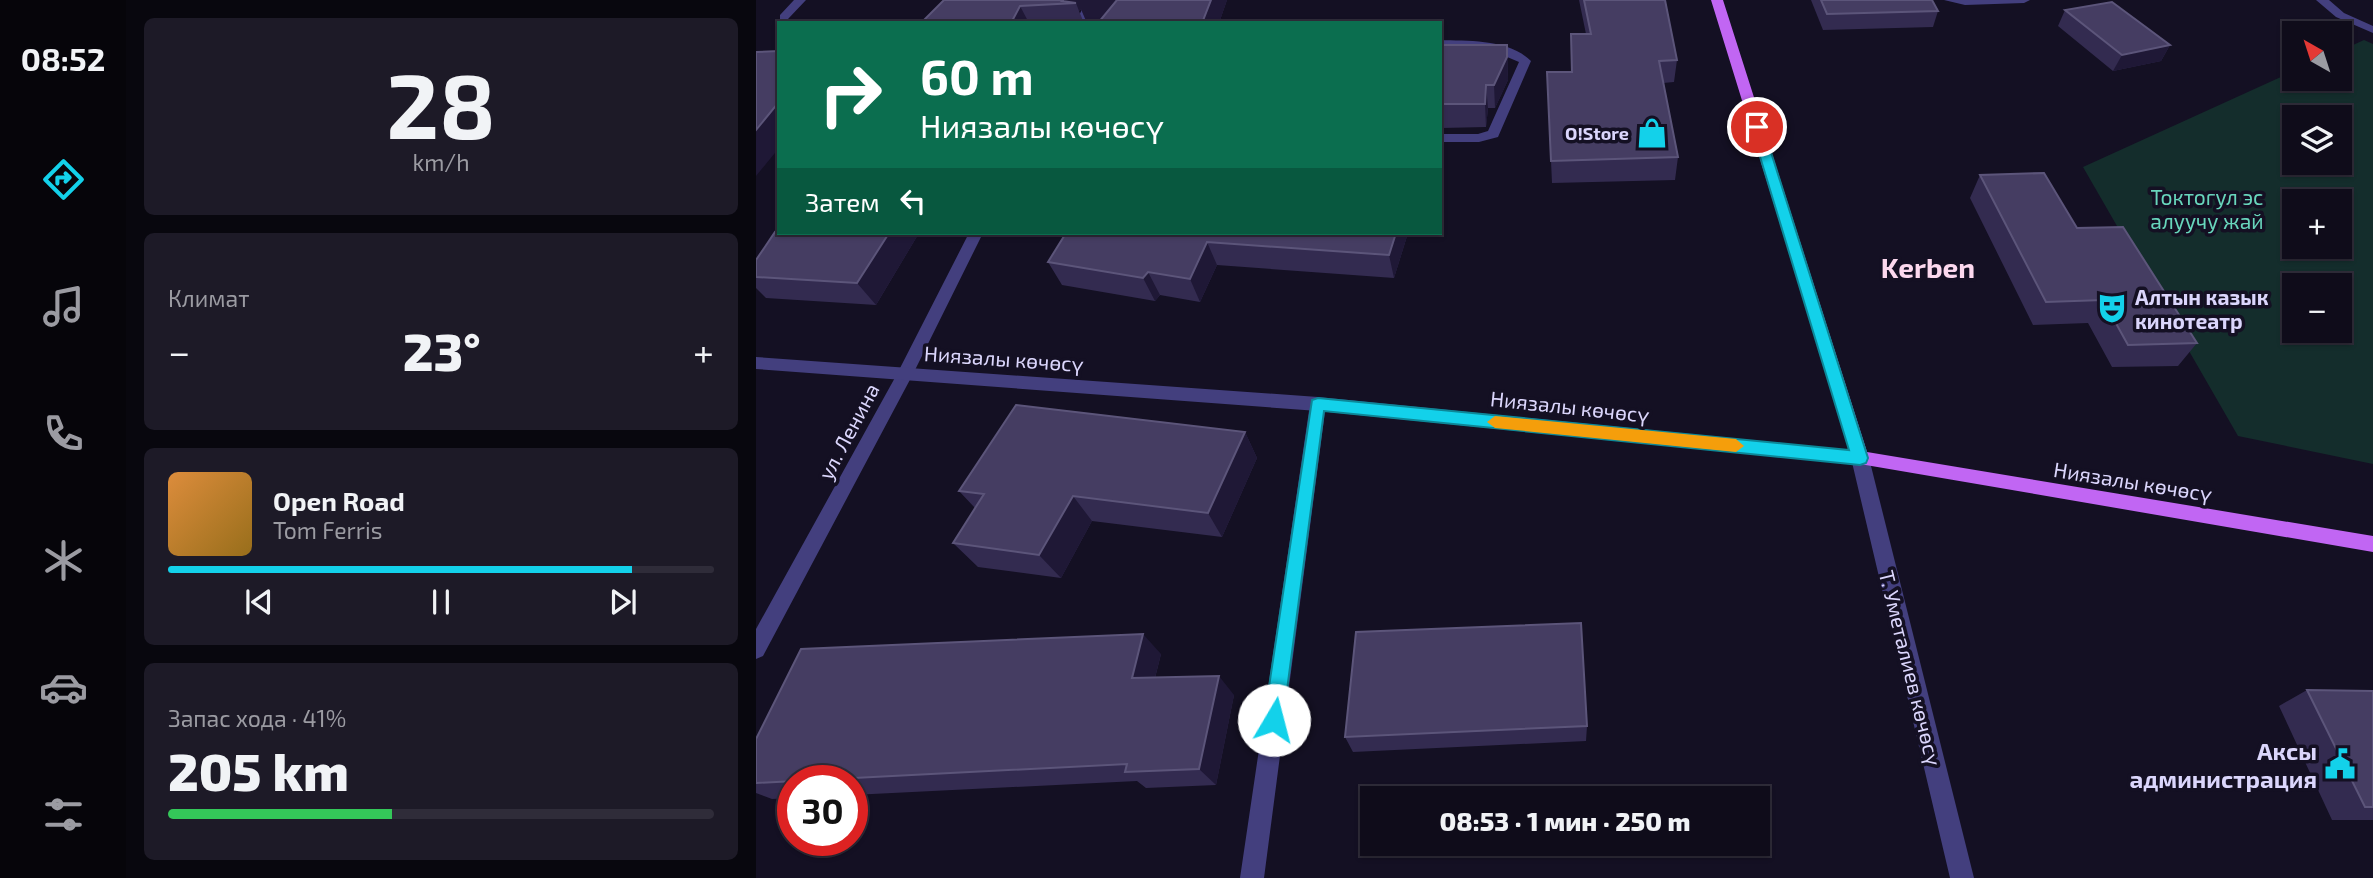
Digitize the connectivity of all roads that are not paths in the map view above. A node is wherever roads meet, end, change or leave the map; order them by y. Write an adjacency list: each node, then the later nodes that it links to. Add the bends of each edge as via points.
1 (800, 0): 7 (street)
2 (1093, 0): 8 (street)
3 (1717, 0): 16 (main road)
4 (1950, 0): 5 (street)
5 (2024, 0)
6 (2322, 0): 9 (street, via 2340,15)
7 (784, 17)
8 (1082, 21)
9 (2373, 30)
10 (1442, 43): 11 (street, via 1493,46 1525,61 1493,134)
11 (1442, 138)
12 (975, 235): 14 (street, ул. Ленина)
13 (756, 363): 14 (street, Ниязалы көчөсү)
14 (905, 374): 15 (street, Ниязалы көчөсү); 18 (street, ул. Ленина)
15 (1318, 404): 16 (street, Ниязалы көчөсү); 19 (street)
16 (1860, 458): 17 (main road, Ниязалы көчөсү); 20 (street, Т. Уметалиев көчөсү)
17 (2373, 544)
18 (756, 649)
19 (1252, 878)
20 (1962, 878)

